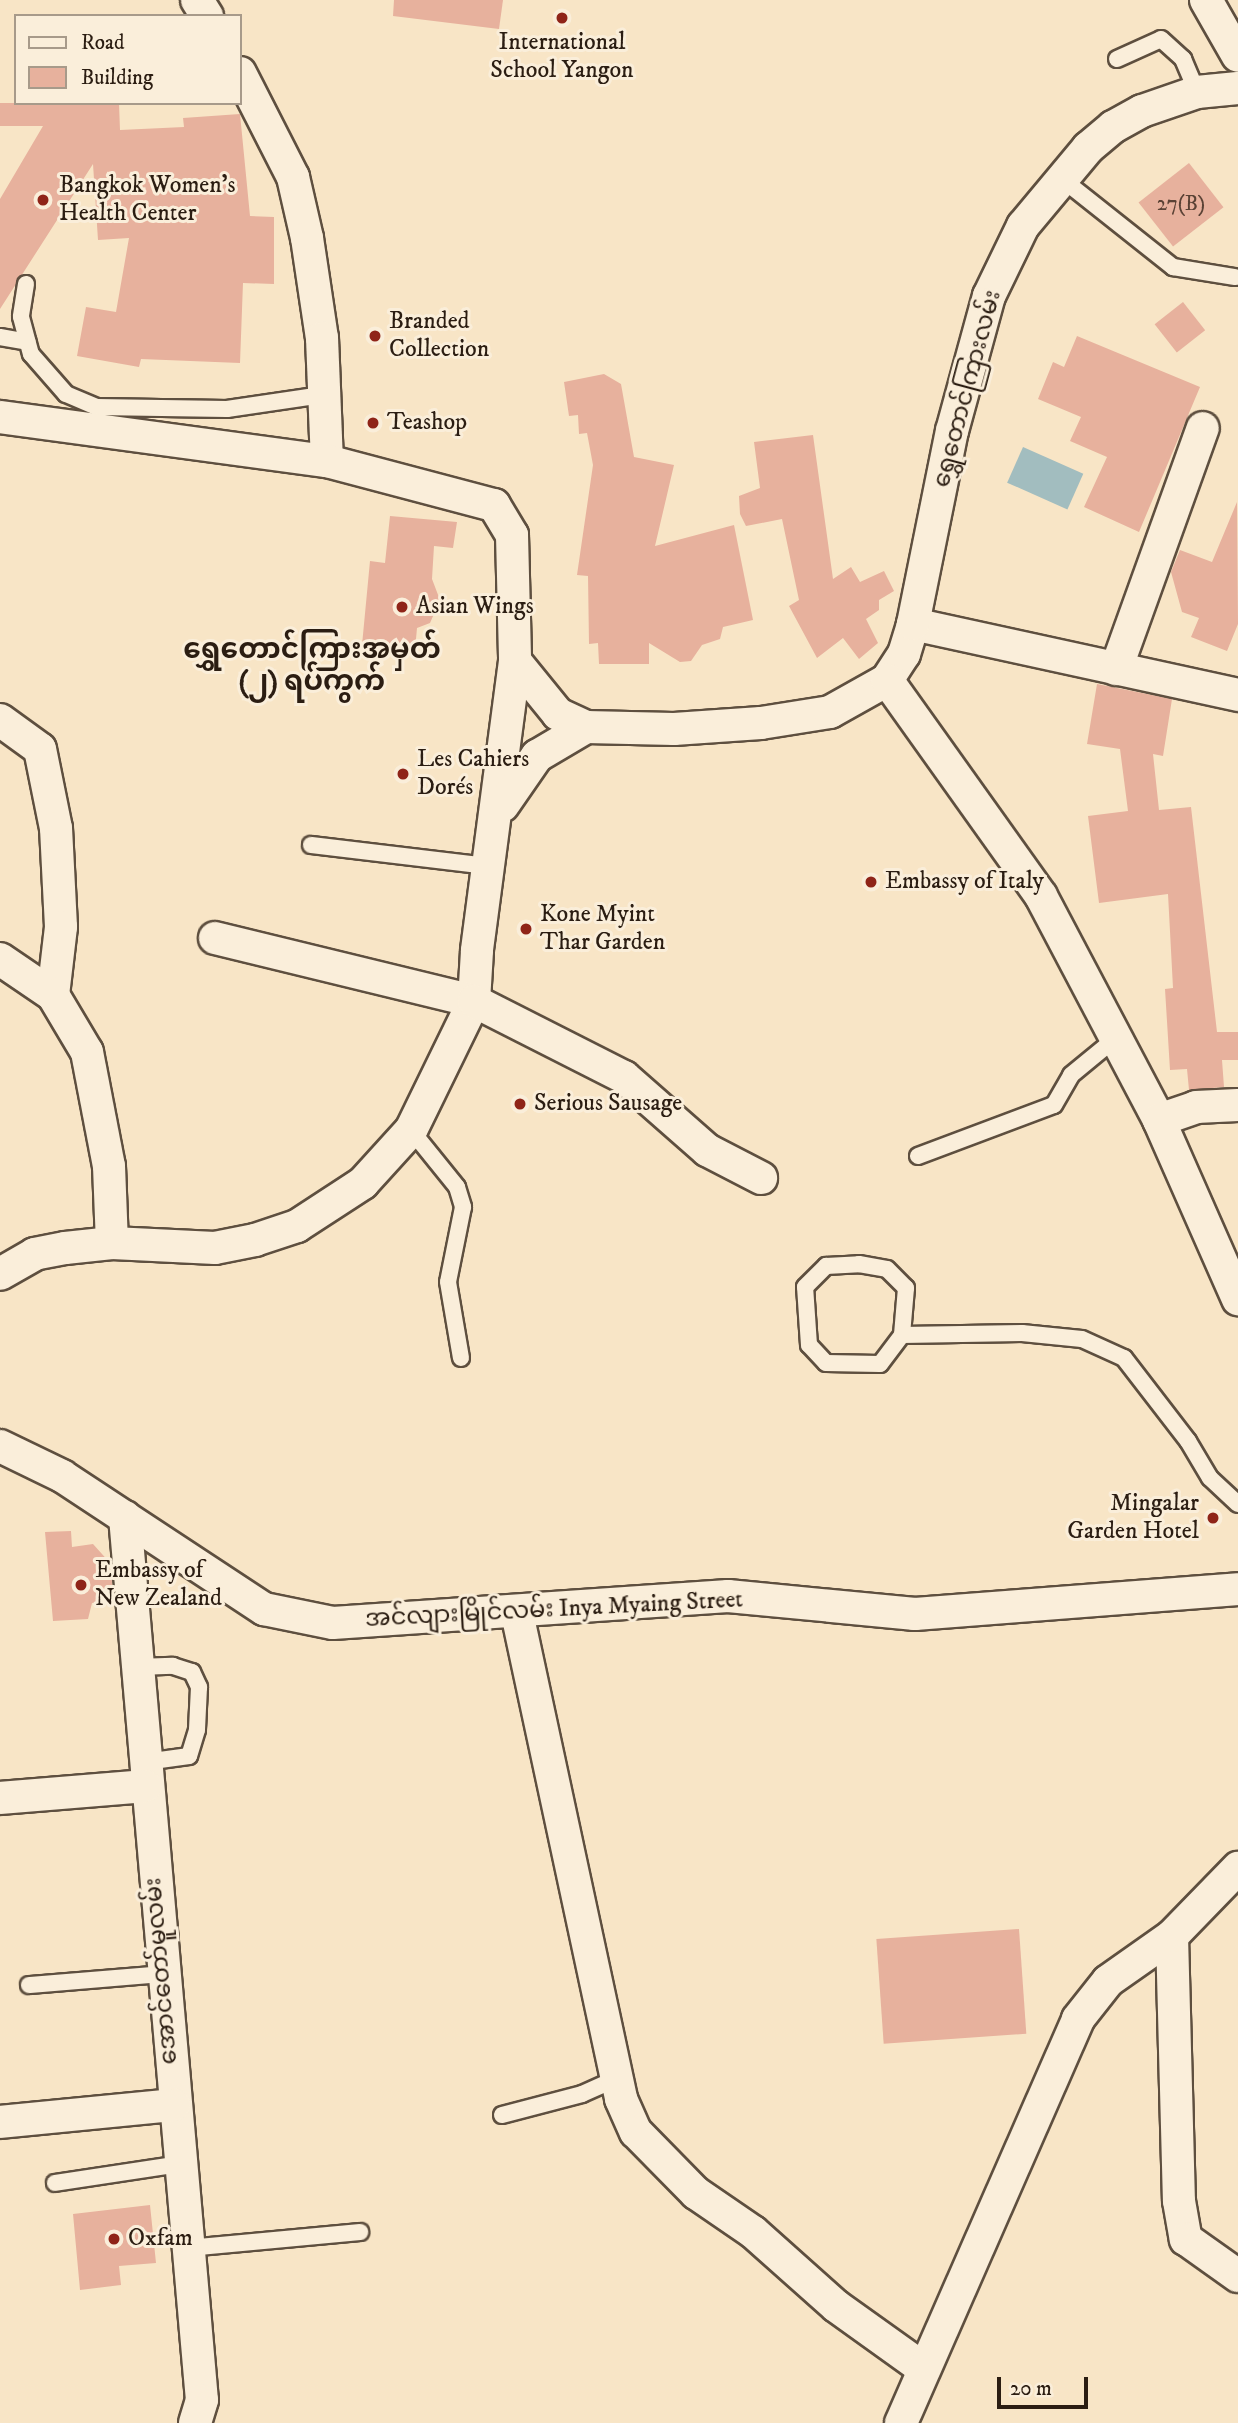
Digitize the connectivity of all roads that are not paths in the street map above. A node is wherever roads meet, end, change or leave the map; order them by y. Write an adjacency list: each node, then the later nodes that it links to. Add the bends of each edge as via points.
1 (1206, 0): 2 (street)
2 (1238, 56)
3 (1117, 59): 6 (lane, via 1160,39 1183,59)
4 (242, 77): 12 (street, via 293,177 316,286)
5 (1238, 88): 6 (street, ရွှေတောင်ကြားလမ်း)
6 (1197, 92): 7 (street, ရွှေတောင်ကြားလမ်း, via 1142,111 1113,127)
7 (1062, 179): 8 (lane, via 1174,267); 16 (street, ရွှေတောင်ကြားလမ်း, via 1023,226 989,296 952,431)
8 (1235, 276)
9 (26, 284): 11 (lane, via 21,317)
10 (0, 337): 11 (lane)
11 (28, 342): 12 (lane, via 31,354 66,394 96,407 228,409)
12 (322, 395): 15 (street)
13 (0, 417): 15 (street)
14 (1203, 428): 18 (street)
15 (327, 461): 17 (street, via 494,505 512,535)
16 (909, 639): 18 (street); 19 (street)
17 (515, 661): 22 (street, via 558,714); 23 (street)
18 (1116, 669): 20 (street)
19 (887, 680): 22 (street, via 830,712 761,723 674,729); 30 (street, via 1041,896)
20 (1238, 695)
21 (0, 720): 28 (street, via 40,749 56,828 61,927)
22 (586, 727): 23 (street, via 537,756 523,771)
23 (496, 819): 25 (street)
24 (311, 845): 25 (lane)
25 (488, 866): 29 (street)
26 (215, 938): 29 (street)
27 (0, 959): 28 (street)
28 (53, 995): 36 (street, via 87,1052 109,1166)
29 (474, 1001): 33 (street); 35 (street, via 624,1077 707,1150)
30 (1116, 1038): 32 (street); 34 (lane, via 1071,1075 1054,1105)
31 (1238, 1105): 32 (street, via 1196,1107)
32 (1159, 1120): 38 (street)
33 (411, 1130): 36 (street, via 363,1183 297,1226 215,1248); 40 (lane, via 457,1187 463,1207 448,1282)
34 (918, 1156)
35 (761, 1178)
36 (112, 1242): 37 (street, via 35,1254)
37 (0, 1274)
38 (1238, 1299)
39 (902, 1335): 39 (lane, via 880,1364 825,1363 809,1345 805,1287 826,1266 887,1269 906,1288); 42 (lane, via 1022,1333 1082,1339 1124,1358 1188,1441 1210,1478)
40 (461, 1358)
41 (0, 1446): 43 (street, အင်လျားမြိုင်လမ်း Inya Myaing Street, via 62,1476)
42 (1238, 1504)
43 (125, 1517): 45 (street, အင်လျားမြိုင်လမ်း Inya Myaing Street, via 264,1609 298,1619 333,1623); 46 (street, အောင်တော်မူလမ်း)
44 (1238, 1589): 45 (street, အင်လျားမြိုင်လမ်း Inya Myaing Street, via 915,1614 728,1596)
45 (517, 1613): 53 (street)
46 (137, 1667): 47 (street, အောင်တော်မူလမ်း); 47 (lane, via 173,1666 192,1672 199,1687 197,1730 189,1756)
47 (145, 1774): 48 (street); 51 (street, အောင်တော်မူလမ်း)
48 (0, 1798)
49 (1238, 1868): 50 (street)
50 (1172, 1936): 61 (street, via 1179,2200 1186,2239); 62 (street, via 1108,1981 1078,2019)
51 (163, 1973): 52 (lane); 54 (street, အောင်တော်မူလမ်း)
52 (29, 1985)
53 (618, 2078): 55 (lane, via 582,2094); 62 (street, via 636,2132 696,2193 753,2232 836,2306)
54 (174, 2105): 56 (street); 57 (street, အောင်တော်မူလမ်း)
55 (502, 2115)
56 (0, 2122)
57 (180, 2164): 58 (lane); 60 (street, အောင်တော်မူလမ်း)
58 (55, 2183)
59 (360, 2232): 60 (lane)
60 (188, 2248): 63 (street, အောင်တော်မူလမ်း, via 202,2400)
61 (1238, 2276)
62 (924, 2369): 64 (street)
63 (195, 2423)
64 (901, 2423)

